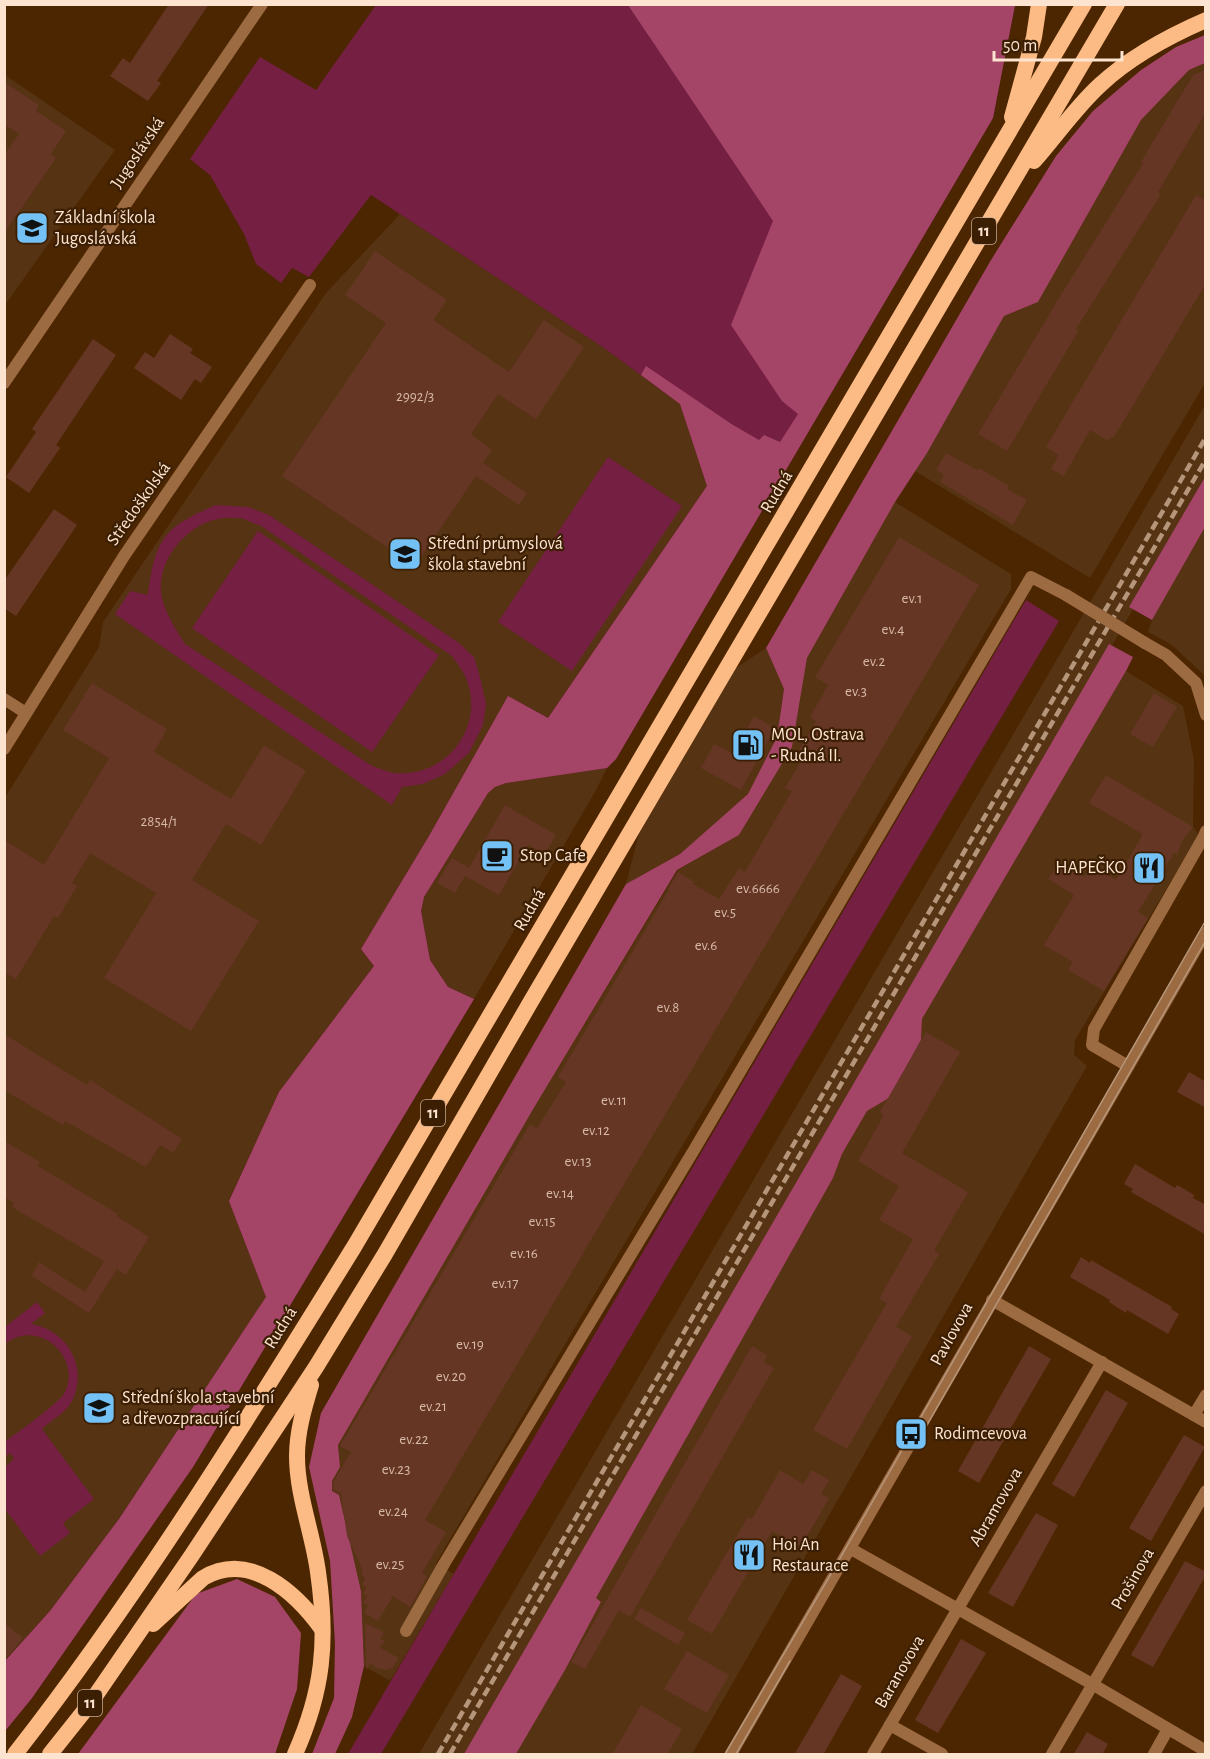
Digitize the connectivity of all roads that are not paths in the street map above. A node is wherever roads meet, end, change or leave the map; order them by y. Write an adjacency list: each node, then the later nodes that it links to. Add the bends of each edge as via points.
1 (262, 4): 9 (street, Jugoslávská)
2 (1039, 4): 6 (highway, via 1031,50)
3 (1084, 4): 6 (highway, Rudná / 11)
4 (1117, 4): 7 (highway, 11)
5 (1206, 20): 7 (highway, via 1143,53 1101,84)
6 (1005, 142): 33 (highway, Rudná / 11, via 342,1266 169,1539 67,1688)
7 (1005, 196): 19 (highway, 11)
8 (310, 285): 11 (street, Středoškolská, via 124,556)
9 (4, 383)
10 (4, 699): 11 (street)
11 (26, 713): 13 (street, Středoškolská)
12 (1206, 715): 27 (street, bridge, via 1196,682 1166,655 1031,576)
13 (4, 749)
14 (1206, 831): 16 (street, via 1094,1029 1092,1046)
15 (1206, 932): 16 (street, Pavlovova)
16 (1128, 1066): 17 (street, Pavlovova)
17 (992, 1300): 18 (street); 24 (street, Pavlovova)
18 (1102, 1362): 21 (street); 25 (street, Abramovova)
19 (316, 1367): 26 (highway, via 301,1419 297,1458 318,1572); 28 (highway, 11)
20 (1206, 1395): 21 (street)
21 (1194, 1415): 22 (street)
22 (1206, 1422)
23 (1206, 1491): 29 (street, Prošinova)
24 (851, 1549): 25 (street); 36 (street, Pavlovova)
25 (958, 1608): 29 (street); 30 (street, Baranovova)
26 (322, 1630): 28 (highway, via 306,1607 287,1590 254,1572 228,1568 195,1584); 35 (highway, via 320,1678)
27 (406, 1631)
28 (126, 1650): 34 (highway, 11)
29 (1092, 1684): 31 (street); 39 (street)
30 (890, 1725): 37 (street, Baranovova); 38 (street)
31 (1168, 1729): 32 (street); 40 (street)
32 (1206, 1751)
33 (15, 1755)
34 (50, 1755)
35 (295, 1755)
36 (731, 1755)
37 (873, 1755)
38 (942, 1755)
39 (1052, 1755)
40 (1154, 1755)

